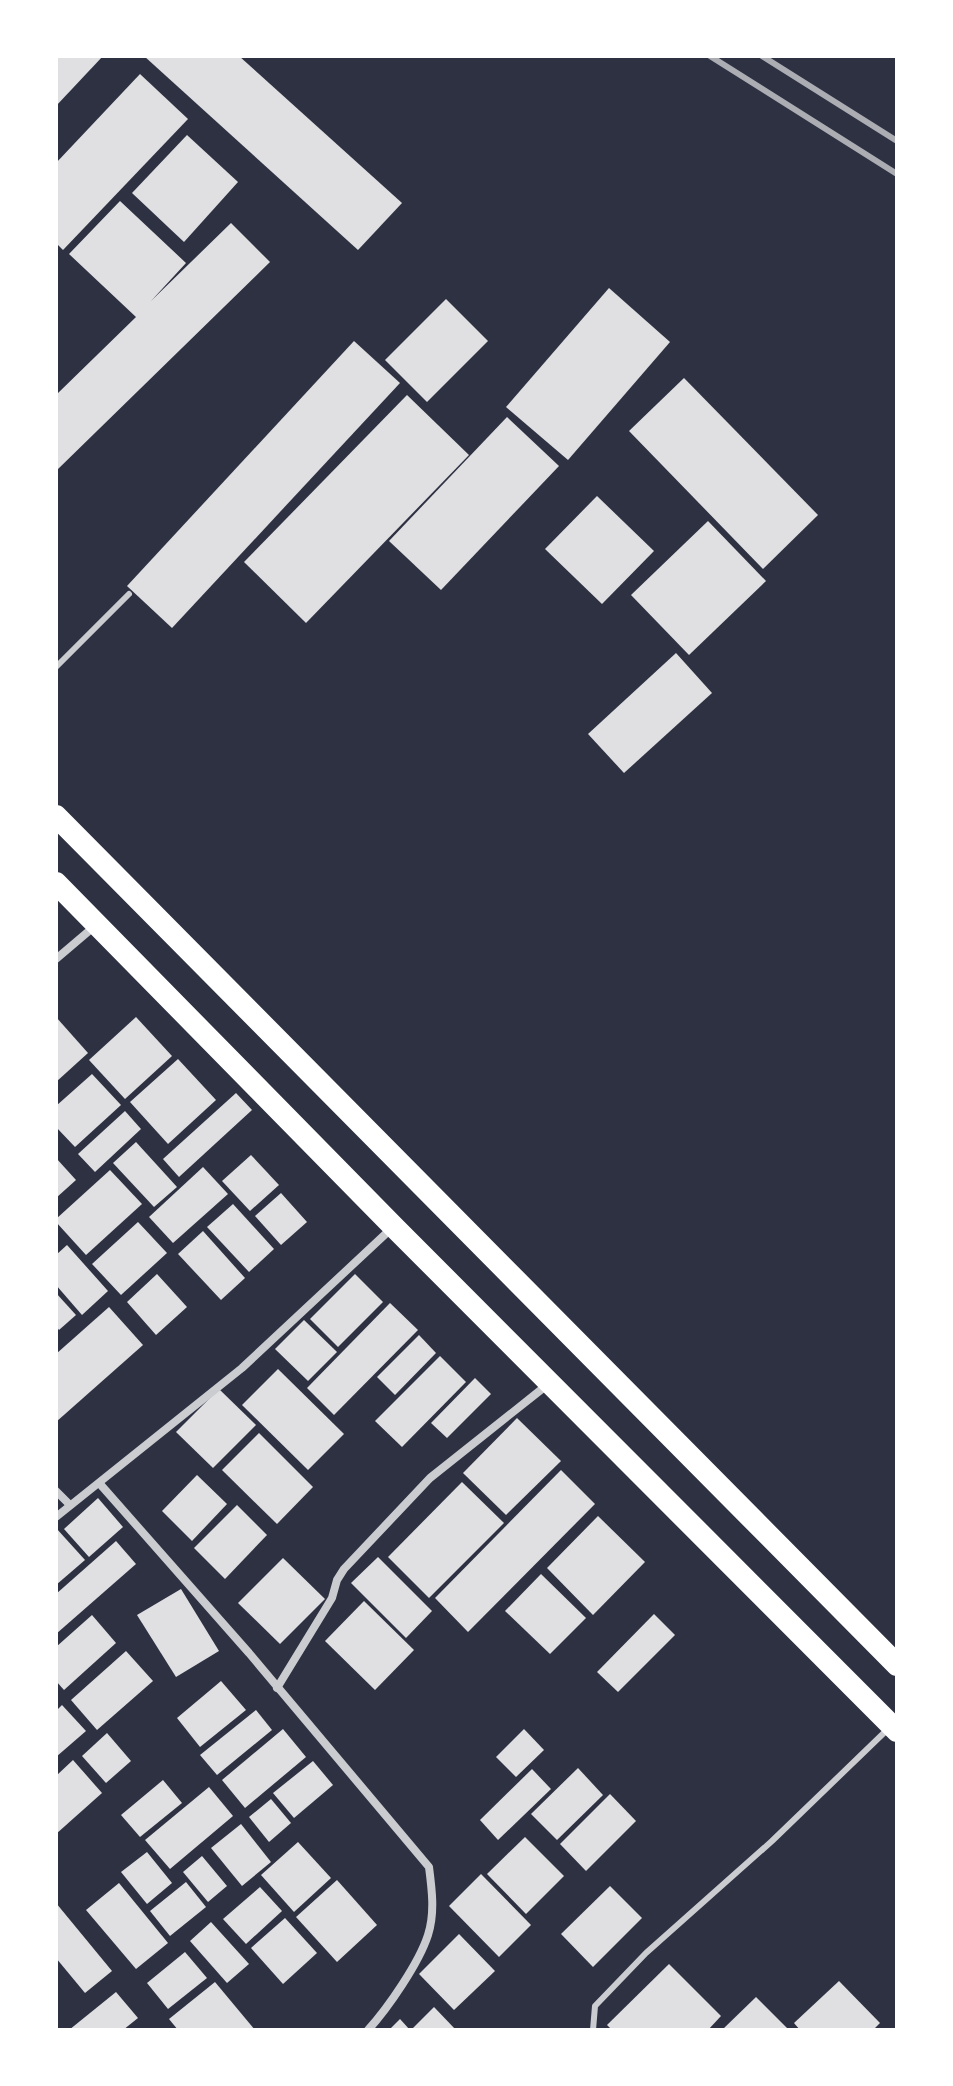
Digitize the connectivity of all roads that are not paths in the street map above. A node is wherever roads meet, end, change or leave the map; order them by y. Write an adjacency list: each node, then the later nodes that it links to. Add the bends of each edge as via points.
1 (129, 594): 2 (lane)
2 (56, 667)
3 (56, 816): 13 (highway)
4 (56, 883): 5 (highway)
5 (96, 924): 6 (street); 7 (highway)
6 (56, 959)
7 (394, 1227): 8 (highway); 9 (street, via 242,1368)
8 (549, 1382): 14 (street, via 430,1478 344,1569); 15 (highway)
9 (100, 1484): 11 (street); 14 (street)
10 (56, 1491): 11 (street)
11 (70, 1505): 12 (street)
12 (56, 1517)
13 (897, 1665)
14 (277, 1688): 16 (street, via 429,1867 434,1896 428,1936)
15 (894, 1728): 17 (lane, via 646,1953 595,2006)
16 (368, 2030)
17 (593, 2030)

